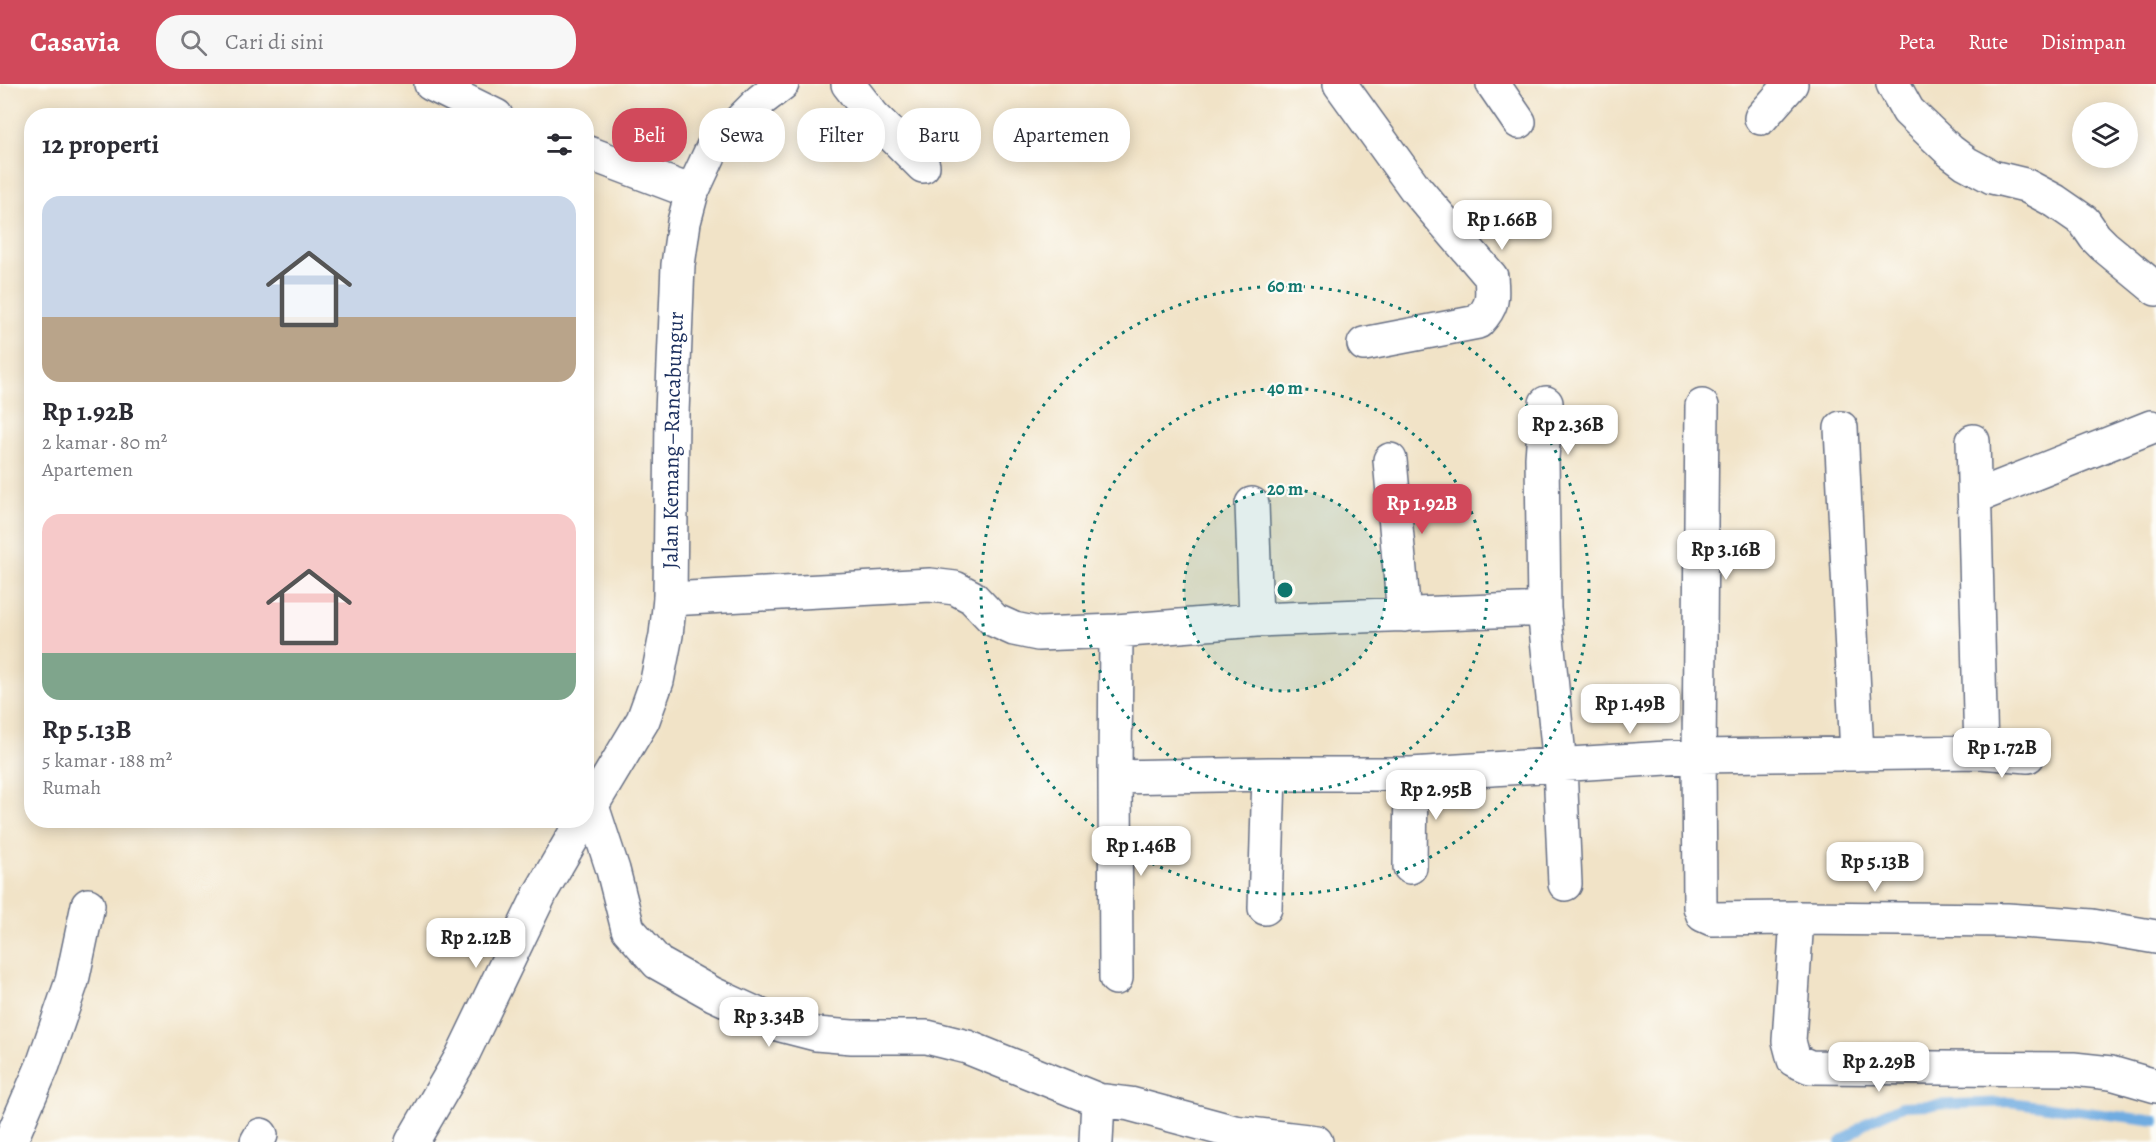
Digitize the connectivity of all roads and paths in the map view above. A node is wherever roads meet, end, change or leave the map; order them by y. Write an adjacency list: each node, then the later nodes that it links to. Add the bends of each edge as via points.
1 (431, 84): 8 (street)
2 (782, 84): 13 (street, Jalan Kemang–Rancabungur, via 712,149)
3 (848, 84): 12 (street, via 873,116)
4 (1340, 84): 15 (street, via 1415,188 1491,278 1490,309 1478,322)
5 (1493, 84): 10 (street)
6 (1791, 84): 9 (street)
7 (1893, 84): 14 (street, via 1908,111 1950,151 1992,177 2025,185 2055,201 2084,221 2104,246)
8 (480, 108)
9 (1761, 118)
10 (1519, 122)
11 (594, 155): 13 (street)
12 (923, 166)
13 (692, 192): 24 (street, Jalan Kemang–Rancabungur, via 678,265)
14 (2156, 289)
15 (1364, 344)
16 (1546, 402): 25 (street, via 1542,458)
17 (1702, 406): 31 (street)
18 (2151, 427): 22 (street)
19 (1840, 428): 30 (street)
20 (1973, 441): 22 (street)
21 (1390, 460): 26 (street)
22 (1975, 498): 29 (street)
23 (1252, 504): 27 (street)
24 (670, 599): 28 (street, via 930,585 955,588 972,597 994,620 1014,629 1038,634); 37 (street, Jalan Kemang–Rancabungur, via 657,681 643,720)
25 (1544, 609): 26 (street); 33 (street)
26 (1404, 615): 27 (street)
27 (1256, 620): 28 (street)
28 (1116, 630): 36 (street)
29 (1981, 752): 30 (street); 32 (street)
30 (1857, 754): 31 (street)
31 (1699, 756): 33 (street); 44 (street, via 1703,915 1712,919)
32 (2028, 756)
33 (1560, 766): 35 (street); 41 (street)
34 (1269, 774): 35 (street); 36 (street); 43 (street)
35 (1411, 774): 40 (street)
36 (1115, 777): 46 (street)
37 (594, 802)
38 (579, 828): 50 (street, Jalan Kemang–Rancabungur, via 541,892 462,1056)
39 (594, 828): 48 (street, via 613,870 628,929 658,963 714,994 781,1025 816,1034 927,1037 967,1047)
40 (1410, 867)
41 (1565, 884)
42 (88, 905): 49 (street, via 72,981 43,1065)
43 (1265, 908)
44 (1797, 918): 45 (street, via 2007,920 2092,926); 47 (street, via 1789,1041 1794,1060 1810,1067 2073,1069 2111,1073)
45 (2156, 937)
46 (1116, 978)
47 (2156, 1086)
48 (1098, 1100): 51 (street); 52 (street, via 1130,1104 1234,1132)
49 (10, 1142)
50 (412, 1142)
51 (1096, 1142)
52 (1316, 1142)

